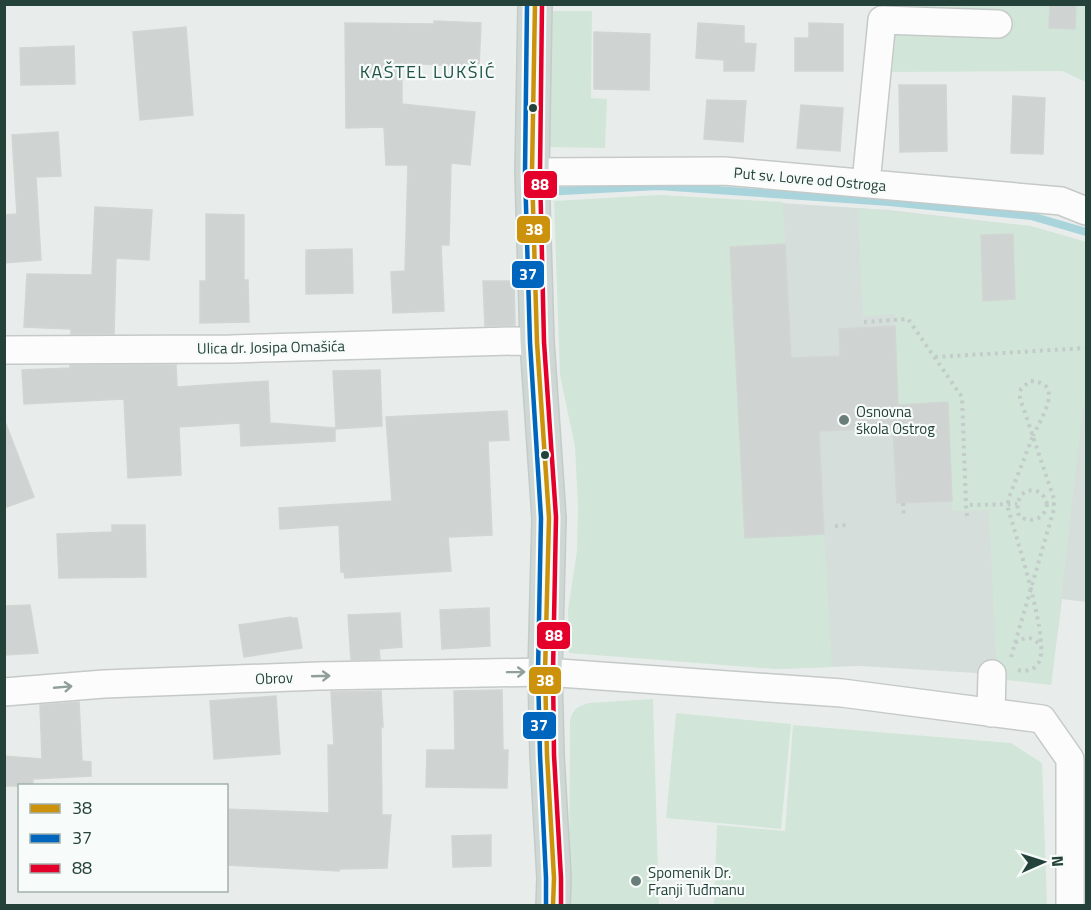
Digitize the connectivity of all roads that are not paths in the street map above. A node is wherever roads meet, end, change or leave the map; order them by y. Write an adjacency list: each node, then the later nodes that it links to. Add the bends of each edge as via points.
1 (535, 4): 3 (main road)
2 (998, 24): 4 (street, via 882,20)
3 (532, 172): 4 (street, Put sv. Lovre od Ostroga, via 724,171); 6 (main road)
4 (866, 183): 5 (street, Put sv. Lovre od Ostroga, via 1061,201)
5 (1086, 211)
6 (537, 342): 7 (street, Ulica dr. Josipa Omašića); 8 (main road, via 549,518)
7 (4, 350)
8 (545, 672): 10 (street, Obrov, one-way to 8, via 200,680); 11 (street, Obrov, via 842,693); 12 (main road, via 547,755)
9 (992, 674): 11 (street)
10 (4, 692)
11 (991, 712): 13 (street, Obrov, via 1042,719 1070,759)
12 (559, 889)
13 (1070, 906)

